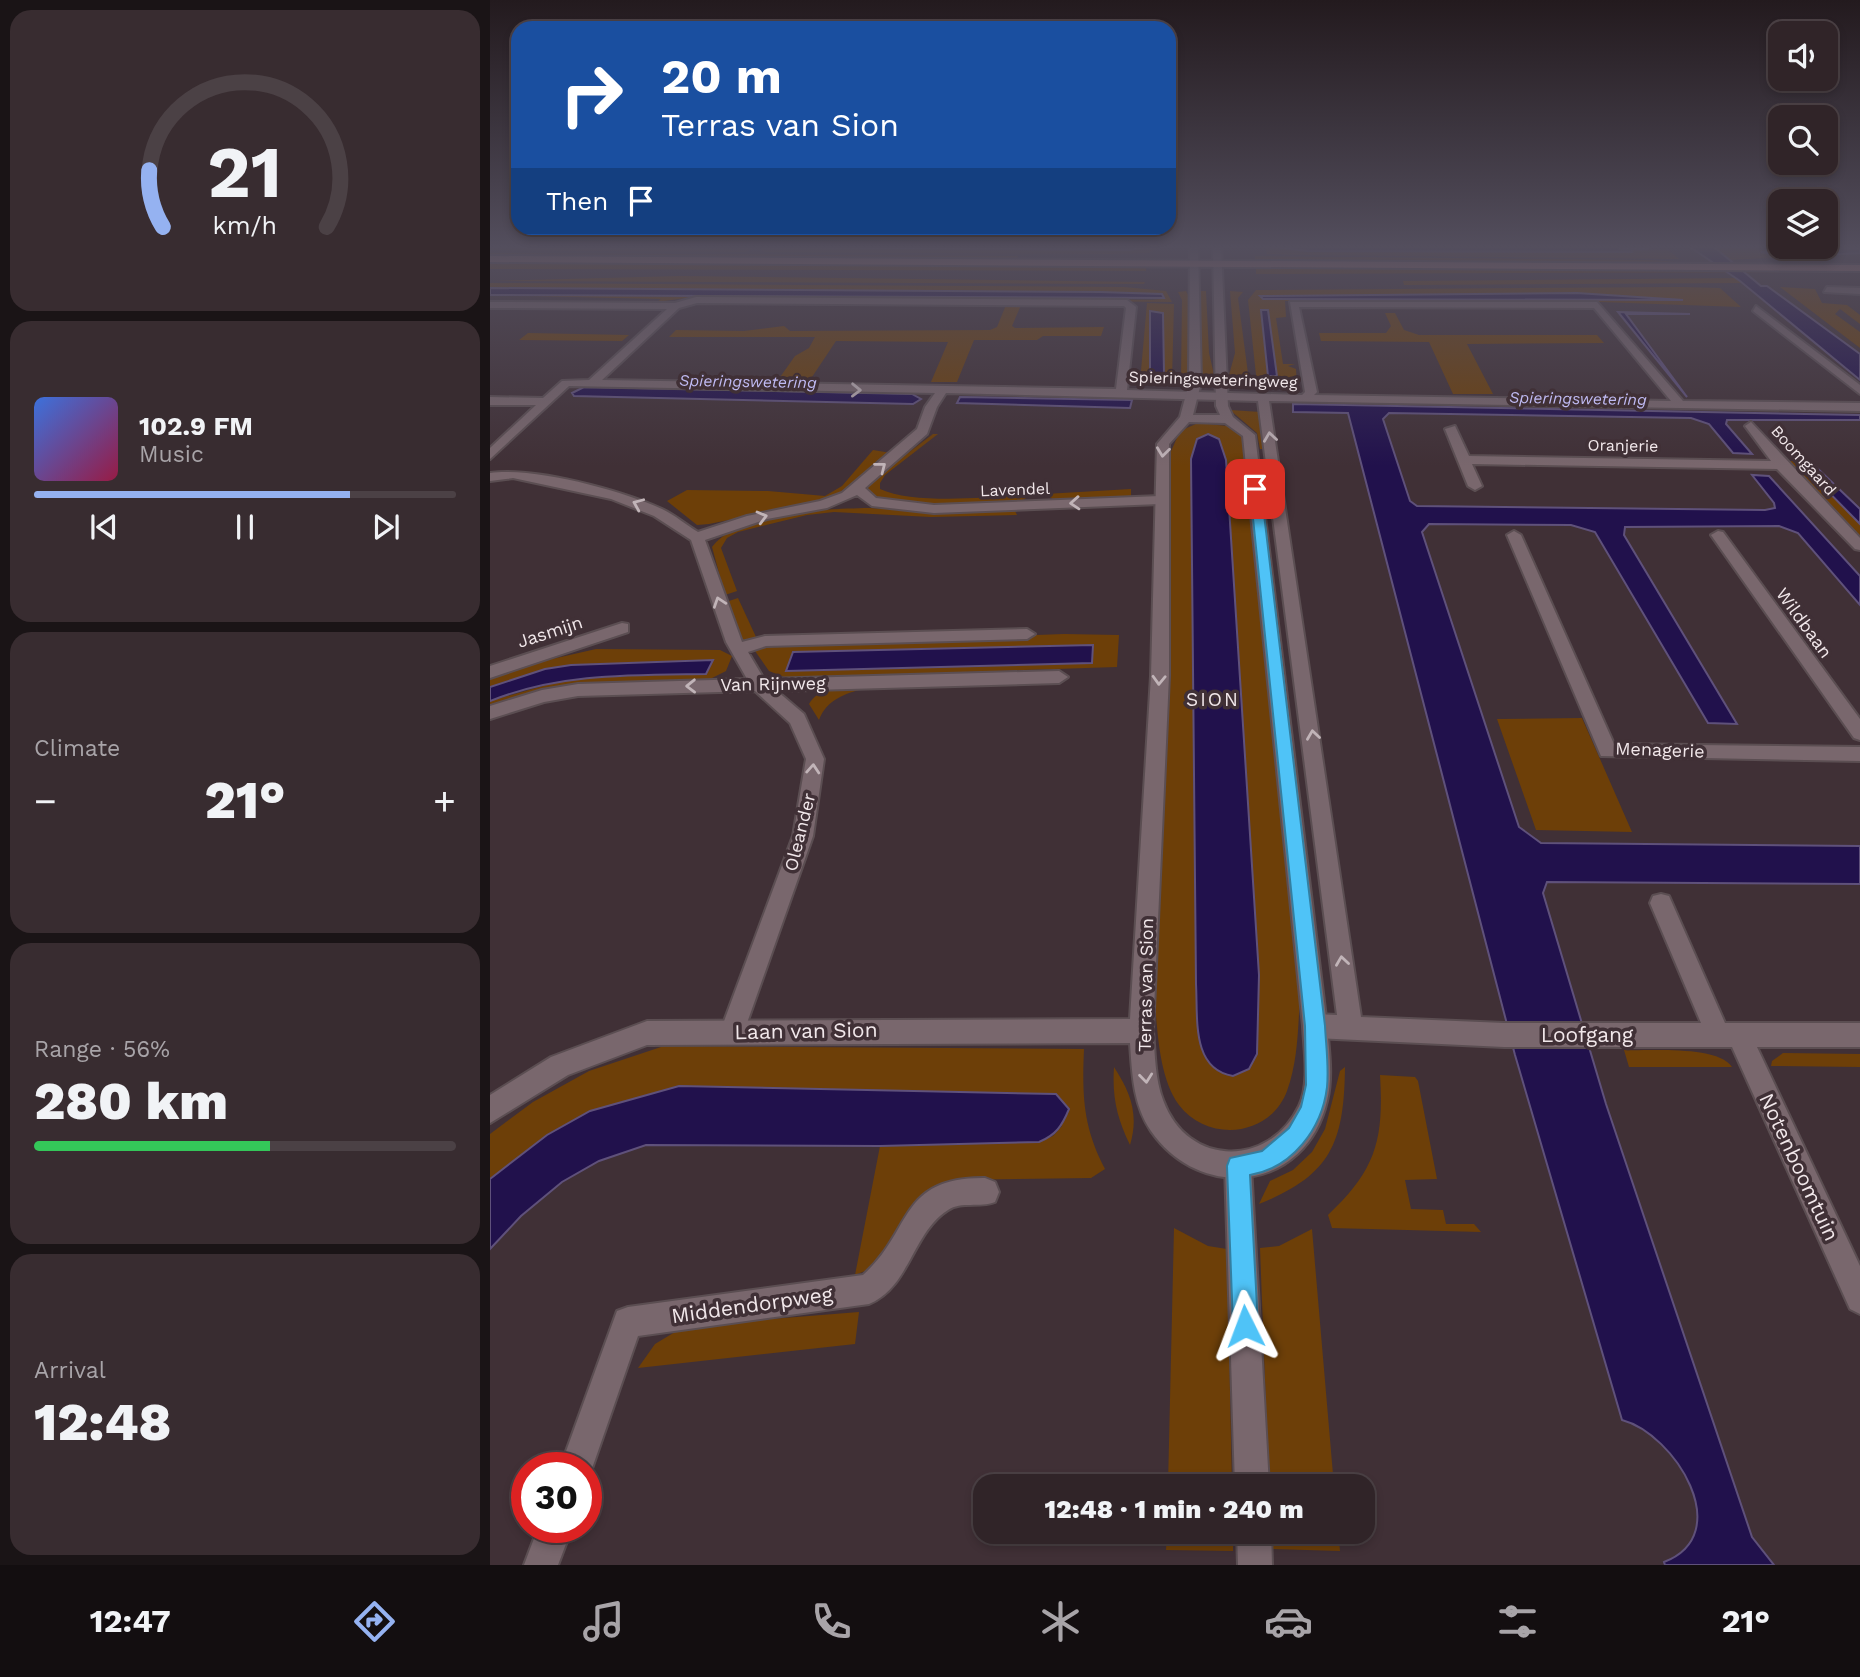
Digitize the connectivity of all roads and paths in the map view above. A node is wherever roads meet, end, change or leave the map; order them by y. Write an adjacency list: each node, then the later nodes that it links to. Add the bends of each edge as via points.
1 (661, 320): 8 (street)
2 (1129, 320): 11 (street)
3 (1190, 320): 12 (street, Terras van Sion)
4 (1223, 320): 13 (street, Terras van Sion)
5 (1296, 320): 15 (street, via 1311,392)
6 (1609, 320): 18 (street)
7 (1770, 320): 9 (street)
8 (592, 383): 10 (street, Spieringsweteringweg, one-way to 10); 17 (street, Spieringsweteringweg, via 566,383)
9 (1860, 391)
10 (941, 392): 11 (street, Spieringsweteringweg); 31 (street, Lavendel, one-way to 10, via 923,431)
11 (1121, 393): 12 (street, Spieringsweteringweg)
12 (1193, 395): 13 (street, Spieringsweteringweg); 20 (street, Terras van Sion)
13 (1222, 396): 14 (street, Spieringsweteringweg); 21 (street, Terras van Sion)
14 (1263, 397): 15 (street, Spieringsweteringweg); 50 (street, one-way to 14)
15 (1306, 398): 18 (street, Spieringsweteringweg)
16 (490, 401): 17 (street)
17 (544, 402): 24 (street)
18 (1680, 405): 19 (street, Spieringsweteringweg)
19 (1860, 407)
20 (1186, 418): 21 (street); 32 (street, Terras van Sion, one-way to 32, via 1163,444)
21 (1228, 419): 49 (street, Terras van Sion, via 1249,435)
22 (1751, 426): 26 (street, Boomgaard)
23 (1451, 429): 25 (street)
24 (490, 455)
25 (1464, 460): 26 (street, Oranjerie); 30 (street)
26 (1781, 465): 38 (street, Boomgaard)
27 (490, 467): 28 (street)
28 (513, 474): 29 (street); 37 (street, one-way to 28, via 631,501)
29 (490, 477)
30 (1475, 486)
31 (859, 489): 33 (street); 34 (street, Lavendel)
32 (1160, 500): 33 (street, Lavendel, one-way to 33, via 934,509); 51 (street, Terras van Sion, one-way to 51, via 1160,676)
33 (872, 502): 34 (street, Lavendel)
34 (827, 504): 37 (street, Lavendel, one-way to 34, via 772,514)
35 (1514, 535): 47 (street, Menagerie, via 1608,751)
36 (1718, 535): 46 (street, Wildbaan)
37 (698, 538): 41 (street, Oleander, one-way to 37)
38 (1860, 546)
39 (622, 628): 42 (street, Jasmijn)
40 (1027, 634): 41 (street, via 765,641)
41 (738, 649): 44 (street, Oleander)
42 (490, 672)
43 (1059, 677): 44 (street, Van Rijnweg)
44 (759, 685): 45 (street, Van Rijnweg, one-way to 45, via 578,690); 52 (street, Oleander, one-way to 44, via 803,836 815,759 798,719)
45 (490, 713)
46 (1860, 733)
47 (1860, 754)
48 (1661, 903): 53 (street, Notenboomtuin)
49 (1315, 1026): 50 (street, Loofgang); 56 (street, Terras van Sion, via 1317,1085 1311,1111 1297,1135 1267,1161)
50 (1352, 1028): 53 (street, Loofgang, via 1504,1035)
51 (1141, 1031): 52 (street, Laan van Sion); 56 (street, Terras van Sion, one-way to 56, via 1147,1089 1158,1119 1191,1153 1211,1164)
52 (732, 1032): 55 (street, Laan van Sion, via 647,1033 560,1066)
53 (1728, 1035): 54 (street, Loofgang); 58 (street, Notenboomtuin)
54 (1860, 1035)
55 (490, 1110)
56 (1238, 1166): 60 (street)
57 (985, 1192): 59 (street, Middendorpweg, via 953,1193 932,1206 916,1223 885,1278 869,1289 628,1322)
58 (1860, 1298)
59 (582, 1452)
60 (1251, 1474)
61 (549, 1543): 63 (street)
62 (1254, 1544): 64 (street)
63 (541, 1565)
64 (1255, 1565)

